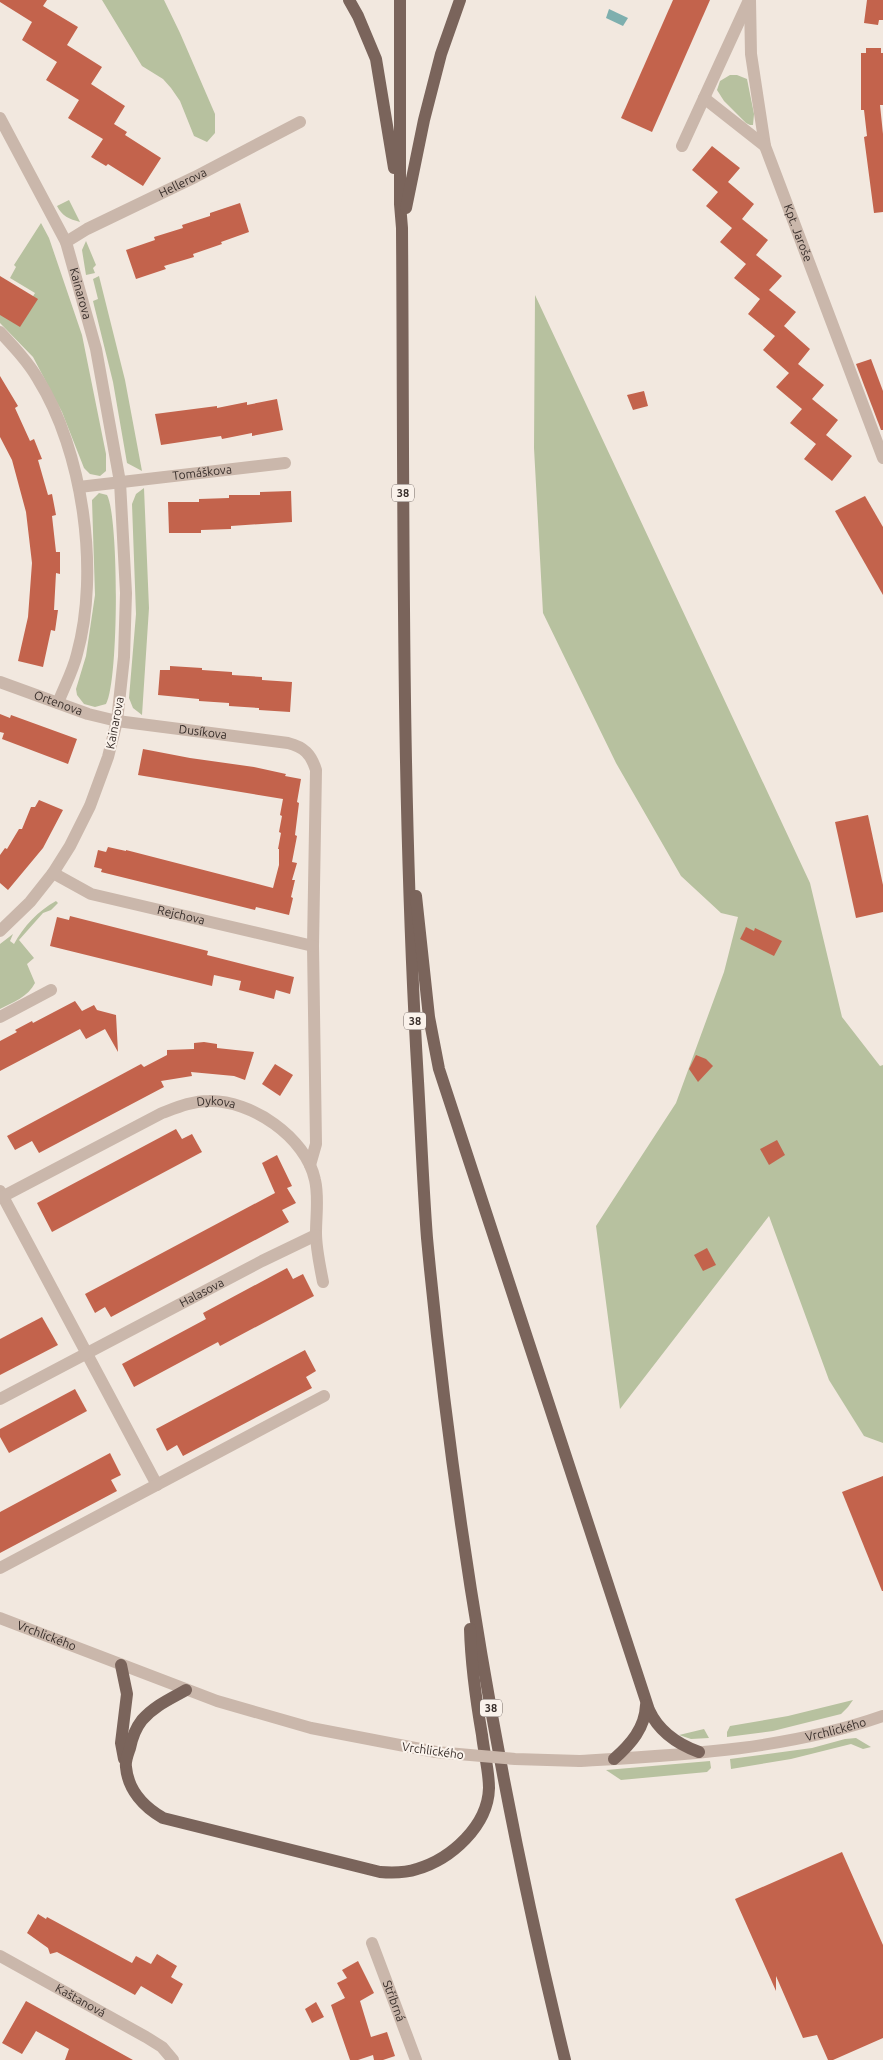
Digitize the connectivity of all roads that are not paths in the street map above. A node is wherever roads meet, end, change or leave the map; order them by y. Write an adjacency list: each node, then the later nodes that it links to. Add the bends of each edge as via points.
1 (349, 0): 10 (main road, via 376,60)
2 (400, 0): 10 (main road, 38)
3 (460, 0): 11 (main road, via 441,54 424,120)
4 (749, 0): 5 (street, Kpt. Jaroše); 9 (street, Kpt. Jaroše, via 751,54)
5 (704, 98): 8 (street, Kpt. Jaroše); 9 (street)
6 (0, 118): 12 (street, Kainarova)
7 (300, 122): 12 (street, Hellerova)
8 (682, 146)
9 (765, 146): 14 (street, Kpt. Jaroše)
10 (400, 204): 11 (main road, 38)
11 (402, 228): 21 (main road, 38)
12 (66, 242): 16 (street, Kainarova, via 96,349)
13 (0, 332): 17 (street, via 39,380 66,437)
14 (883, 458)
15 (285, 464): 16 (street, Tomáškova)
16 (120, 482): 17 (street); 20 (street, Kainarova, via 126,593)
17 (79, 487): 19 (street, via 88,560 87,594 77,655)
18 (0, 682): 19 (street, Ortenova)
19 (58, 703): 20 (street, Ortenova)
20 (117, 721): 22 (street, Kainarova, via 90,806); 24 (street, Dusíkova, via 288,743 306,750 316,770)
21 (406, 807): 36 (main road, 38, via 410,945 427,1236); 40 (main road, via 429,1017 439,1070)
22 (53, 873): 23 (street, Kainarova, via 30,902); 24 (street, Rejchova, via 91,894)
23 (0, 931)
24 (313, 946): 27 (street, via 316,1144)
25 (51, 990): 26 (street)
26 (0, 1017)
27 (310, 1165): 28 (street, Dykova, via 291,1140 259,1114 234,1104 201,1101 162,1113); 29 (street, Dykova, via 316,1180)
28 (1, 1195): 31 (street, Dykova)
29 (316, 1235): 30 (street, Dykova); 31 (street, Halasova)
30 (322, 1282)
31 (86, 1354): 33 (street, Halasova); 34 (street)
32 (324, 1396): 34 (street)
33 (0, 1399)
34 (157, 1485): 35 (street)
35 (0, 1568)
36 (470, 1587): 44 (main road, via 472,1662 489,1789 486,1805 475,1826 456,1848 434,1863 397,1873 380,1872 163,1818 142,1804 132,1788); 49 (main road, 38, via 517,1848)
37 (0, 1618): 38 (street, Vrchlického)
38 (121, 1665): 39 (street, Vrchlického); 44 (main road, via 127,1694 122,1743)
39 (186, 1690): 43 (street, Vrchlického, bridge, via 311,1728 436,1752 515,1759); 44 (main road, via 158,1705 141,1721 133,1735)
40 (646, 1700): 42 (main road, via 653,1718 666,1733); 43 (main road, via 646,1713 635,1737)
41 (883, 1716): 42 (street, Vrchlického, via 820,1734)
42 (700, 1752): 43 (street, Vrchlického)
43 (614, 1759)
44 (126, 1766)
45 (372, 1943): 48 (street, Stříbrná)
46 (0, 1956): 47 (street, Kaštanová, via 162,2047)
47 (173, 2060)
48 (416, 2060)
49 (565, 2060)

